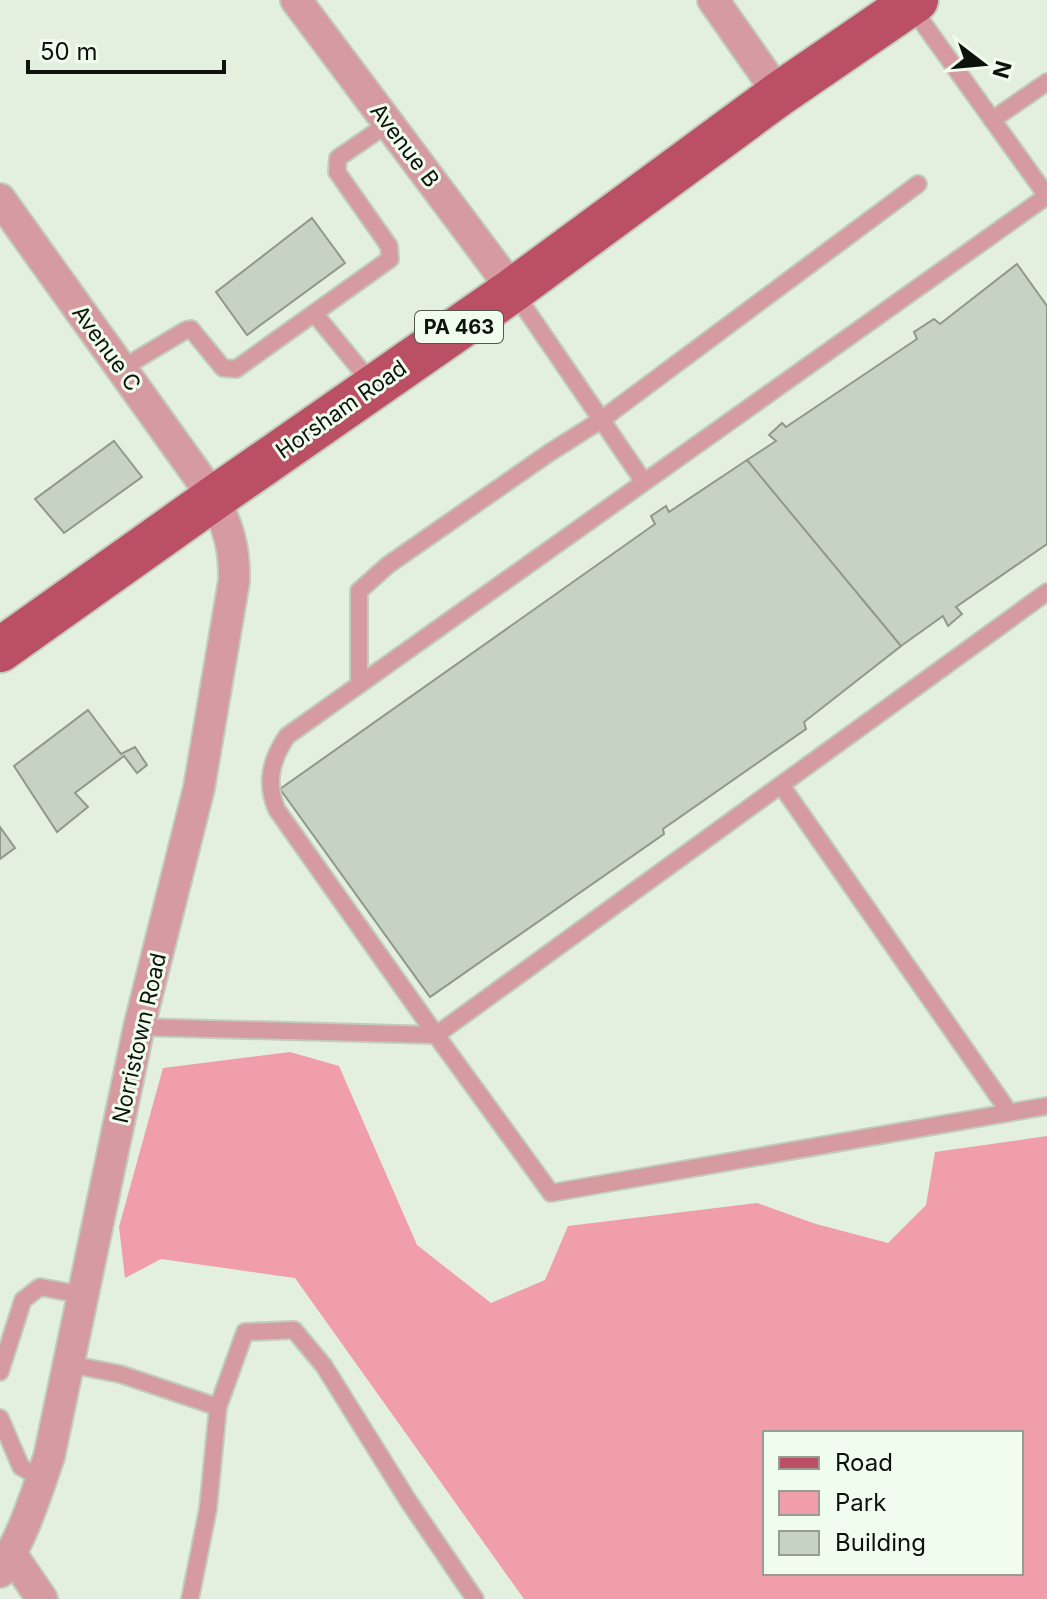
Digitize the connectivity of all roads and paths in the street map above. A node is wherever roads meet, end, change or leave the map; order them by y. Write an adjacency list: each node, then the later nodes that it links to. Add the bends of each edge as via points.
1 (296, 0): 7 (street, Avenue B)
2 (713, 0): 5 (street)
3 (912, 2): 5 (main road, Horsham Road / PA 463); 6 (lane)
4 (1047, 82): 6 (lane)
5 (779, 94): 11 (main road, Horsham Road / PA 463)
6 (992, 120): 9 (lane)
7 (389, 123): 11 (street, Avenue B); 12 (lane, via 336,163 337,172 389,246 390,259)
8 (918, 184): 15 (lane)
9 (1047, 196): 16 (lane)
10 (0, 199): 13 (street, Avenue C)
11 (513, 290): 14 (main road, Horsham Road / PA 463); 15 (lane)
12 (314, 313): 13 (lane, via 236,369 223,368 191,329); 14 (lane)
13 (121, 369): 17 (street, Avenue C)
14 (374, 386): 17 (main road, Horsham Road / PA 463)
15 (601, 420): 16 (lane); 20 (lane, via 401,556 359,591)
16 (644, 482): 20 (lane)
17 (214, 498): 19 (main road, Horsham Road / PA 463); 22 (street, Norristown Road, via 232,538 234,581 199,788)
18 (1047, 592): 21 (lane)
19 (0, 650)
20 (359, 685): 23 (lane, via 287,736 274,760 270,795)
21 (781, 785): 23 (lane); 25 (lane)
22 (139, 1027): 23 (lane); 26 (street, Norristown Road)
23 (436, 1035): 25 (lane, via 551,1193)
24 (1047, 1106): 25 (lane)
25 (1009, 1112)
26 (83, 1295): 27 (street, Norristown Road); 28 (lane, via 40,1287 23,1300)
27 (68, 1364): 29 (lane, via 120,1374); 31 (street, Norristown Road)
28 (0, 1372)
29 (218, 1407): 34 (lane, via 208,1509); 35 (lane, via 245,1332 294,1330 324,1366)
30 (0, 1418): 31 (lane, via 21,1467)
31 (41, 1478): 32 (street, Norristown Road)
32 (6, 1563): 33 (street)
33 (42, 1599)
34 (190, 1599)
35 (475, 1599)

